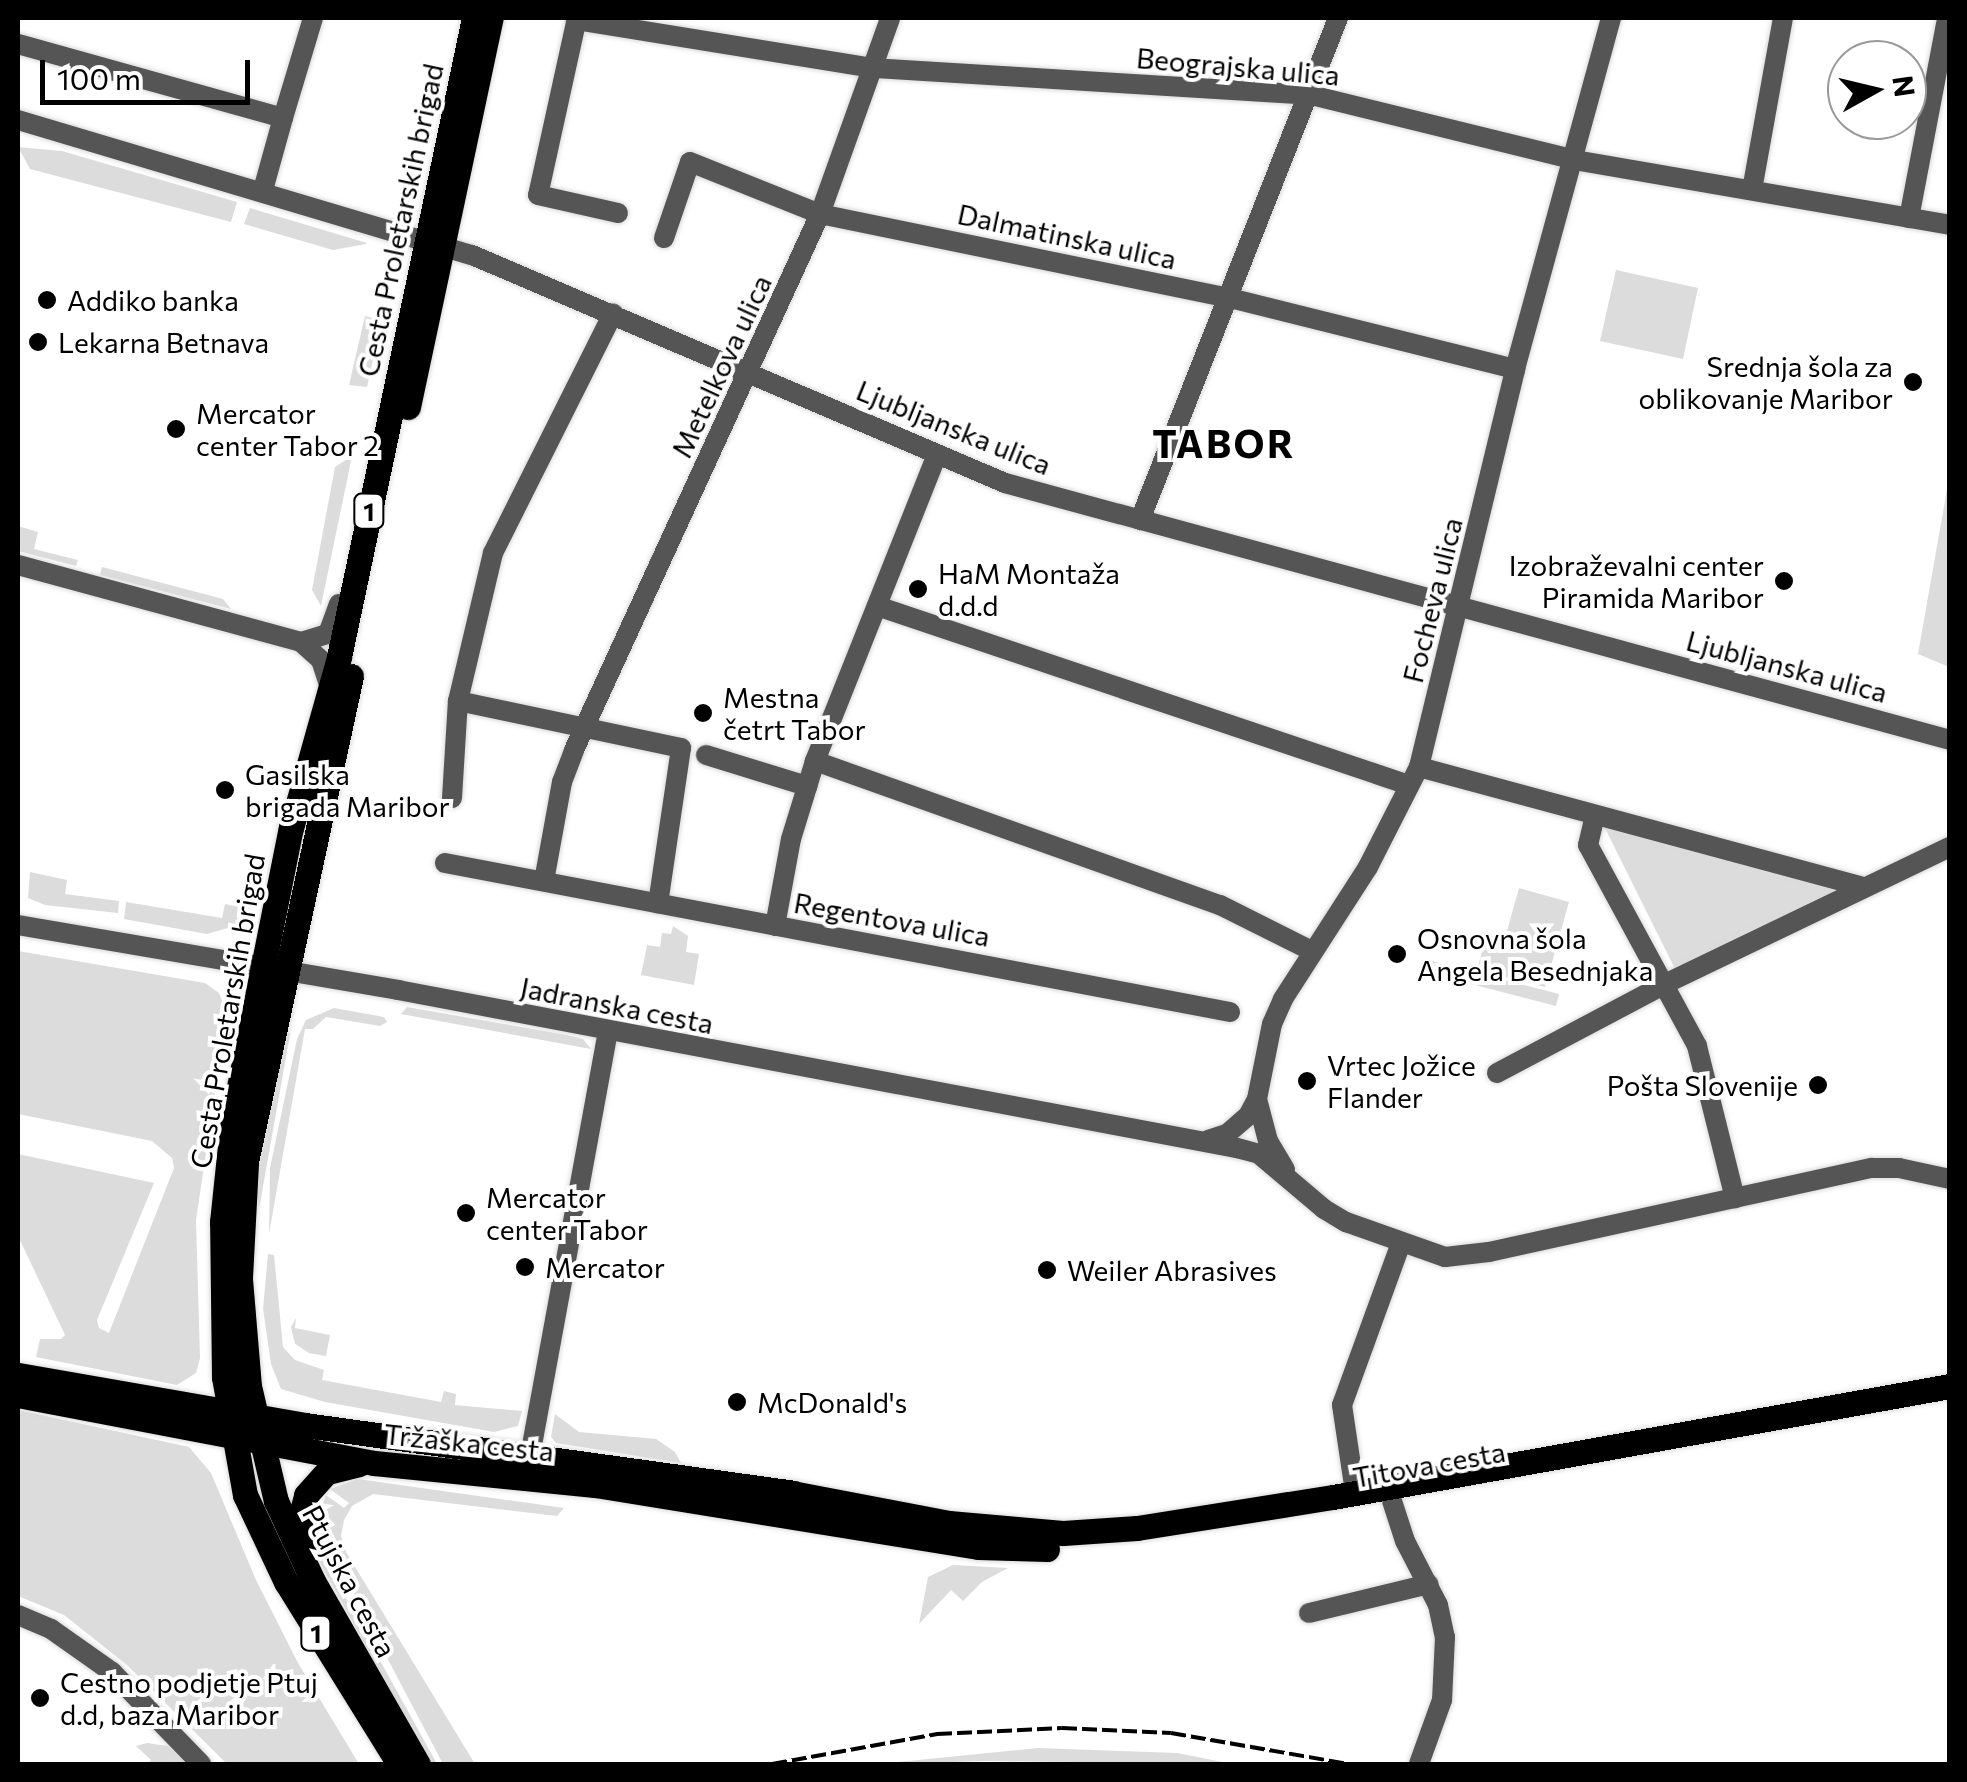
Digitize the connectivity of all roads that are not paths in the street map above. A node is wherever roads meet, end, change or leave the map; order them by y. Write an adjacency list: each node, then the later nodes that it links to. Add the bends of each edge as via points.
1 (313, 18): 13 (street)
2 (474, 18): 23 (main road, Cesta Proletarskih brigad / 1)
3 (491, 18): 23 (main road, Cesta Proletarskih brigad / 1)
4 (890, 18): 11 (street, Metelkova ulica)
5 (1338, 18): 12 (street)
6 (1611, 18): 15 (street, Focheva ulica)
7 (1783, 18): 17 (street)
8 (1947, 18): 20 (street)
9 (576, 19): 11 (street, Beograjska ulica); 18 (street, via 538,195)
10 (18, 44): 13 (street)
11 (873, 68): 12 (street, Beograjska ulica); 19 (street, Metelkova ulica)
12 (1311, 94): 15 (street, Beograjska ulica); 24 (street)
13 (282, 118): 16 (street)
14 (18, 120): 16 (street, Ljubljanska ulica)
15 (1575, 160): 17 (street, Beograjska ulica); 26 (street, Focheva ulica)
16 (264, 190): 23 (street, Ljubljanska ulica)
17 (1752, 190): 20 (street, Beograjska ulica)
18 (618, 213)
19 (820, 214): 22 (street, Dalmatinska ulica, via 690,162); 24 (street, Dalmatinska ulica); 27 (street, Metelkova ulica)
20 (1909, 218): 21 (street, Beograjska ulica)
21 (1950, 225)
22 (664, 238)
23 (434, 242): 25 (street, Ljubljanska ulica); 29 (main road, Cesta Proletarskih brigad / 1); 53 (main road, Cesta Proletarskih brigad / 1)
24 (1230, 298): 26 (street, Dalmatinska ulica); 30 (street)
25 (612, 313): 27 (street, Ljubljanska ulica); 36 (street, via 493,553)
26 (1515, 369): 32 (street, Focheva ulica)
27 (751, 372): 28 (street, Ljubljanska ulica); 37 (street, Metelkova ulica)
28 (937, 456): 30 (street, Ljubljanska ulica, via 1005,483); 33 (street)
29 (375, 484): 34 (street, via 361,502 334,625 328,634); 35 (main road, Cesta Proletarskih brigad / 1)
30 (1140, 520): 32 (street, Ljubljanska ulica)
31 (18, 565): 34 (street)
32 (1460, 604): 38 (street, Ljubljanska ulica); 41 (street, Focheva ulica)
33 (877, 606): 40 (street); 41 (street)
34 (301, 642): 35 (street, via 321,660)
35 (331, 690): 53 (main road, Cesta Proletarskih brigad / 1, via 291,828)
36 (458, 701): 37 (street); 43 (street)
37 (584, 730): 47 (street, Metelkova ulica, via 562,782); 49 (street, via 682,748)
38 (1950, 740)
39 (706, 755): 42 (street)
40 (815, 761): 42 (street); 52 (street, via 1220,905)
41 (1414, 776): 44 (street); 52 (street, Focheva ulica, via 1368,866)
42 (807, 786): 51 (street)
43 (452, 798)
44 (1595, 815): 48 (street); 54 (street, via 1588,845)
45 (1950, 846): 48 (street)
46 (445, 863): 47 (street, Regentova ulica)
47 (544, 881): 49 (street, Regentova ulica)
48 (1863, 888): 54 (street)
49 (658, 903): 51 (street, Regentova ulica)
50 (18, 925): 53 (street, Jadranska cesta)
51 (775, 926): 55 (street, Regentova ulica)
52 (1312, 951): 58 (street, Focheva ulica, via 1272,1024)
53 (277, 969): 56 (street, Jadranska cesta); 68 (main road, Cesta Proletarskih brigad / 1, via 233,1117 222,1222); 69 (main road, Cesta Proletarskih brigad / 1, via 246,1163 240,1280)
54 (1665, 984): 57 (street); 62 (street, via 1696,1046)
55 (1230, 1012)
56 (608, 1032): 59 (street, Jadranska cesta); 72 (street, Tržaška cesta)
57 (1496, 1073)
58 (1257, 1099): 59 (street, via 1238,1126); 60 (street, via 1268,1141)
59 (1206, 1141): 60 (street, Jadranska cesta, via 1259,1154)
60 (1288, 1175): 63 (street, via 1324,1209)
61 (1950, 1179): 62 (street, via 1872,1168)
62 (1735, 1198): 63 (street, via 1464,1256)
63 (1401, 1243): 74 (street, via 1342,1404)
64 (18, 1375): 68 (main road, Tržaška cesta)
65 (1950, 1386): 74 (main road, Titova cesta)
66 (18, 1394): 70 (main road, Tržaška cesta)
67 (1950, 1402): 75 (main road, Titova cesta)
68 (228, 1410): 69 (main road, Tržaška cesta); 70 (main road, Cesta Proletarskih brigad / 1)
69 (254, 1414): 71 (main road, Ptujska cesta / 1); 72 (main road, Tržaška cesta)
70 (233, 1436): 71 (main road, Tržaška cesta); 81 (main road, Ptujska cesta / 1, via 258,1528)
71 (260, 1441): 73 (main road, Tržaška cesta); 77 (main road, Ptujska cesta / 1, via 276,1501)
72 (530, 1456): 76 (main road, Tržaška cesta, via 792,1493)
73 (374, 1462): 76 (main road, Tržaška cesta); 77 (main road, via 327,1472 306,1494 299,1522)
74 (1355, 1492): 76 (main road, Titova cesta, via 1138,1528 1063,1534)
75 (1392, 1501): 76 (main road, Titova cesta, via 1226,1530 1028,1550); 78 (street)
76 (918, 1528)
77 (312, 1581): 85 (main road, Ptujska cesta / 1)
78 (1429, 1584): 79 (street); 86 (street, via 1443,1619 1446,1676)
79 (1309, 1613)
80 (18, 1615): 82 (street, via 112,1672)
81 (357, 1700): 83 (street, Ptujska cesta, via 358,1722); 84 (main road, Ptujska cesta / 1)
82 (201, 1764)
83 (384, 1764)
84 (399, 1764)
85 (418, 1764)
86 (1419, 1764)

